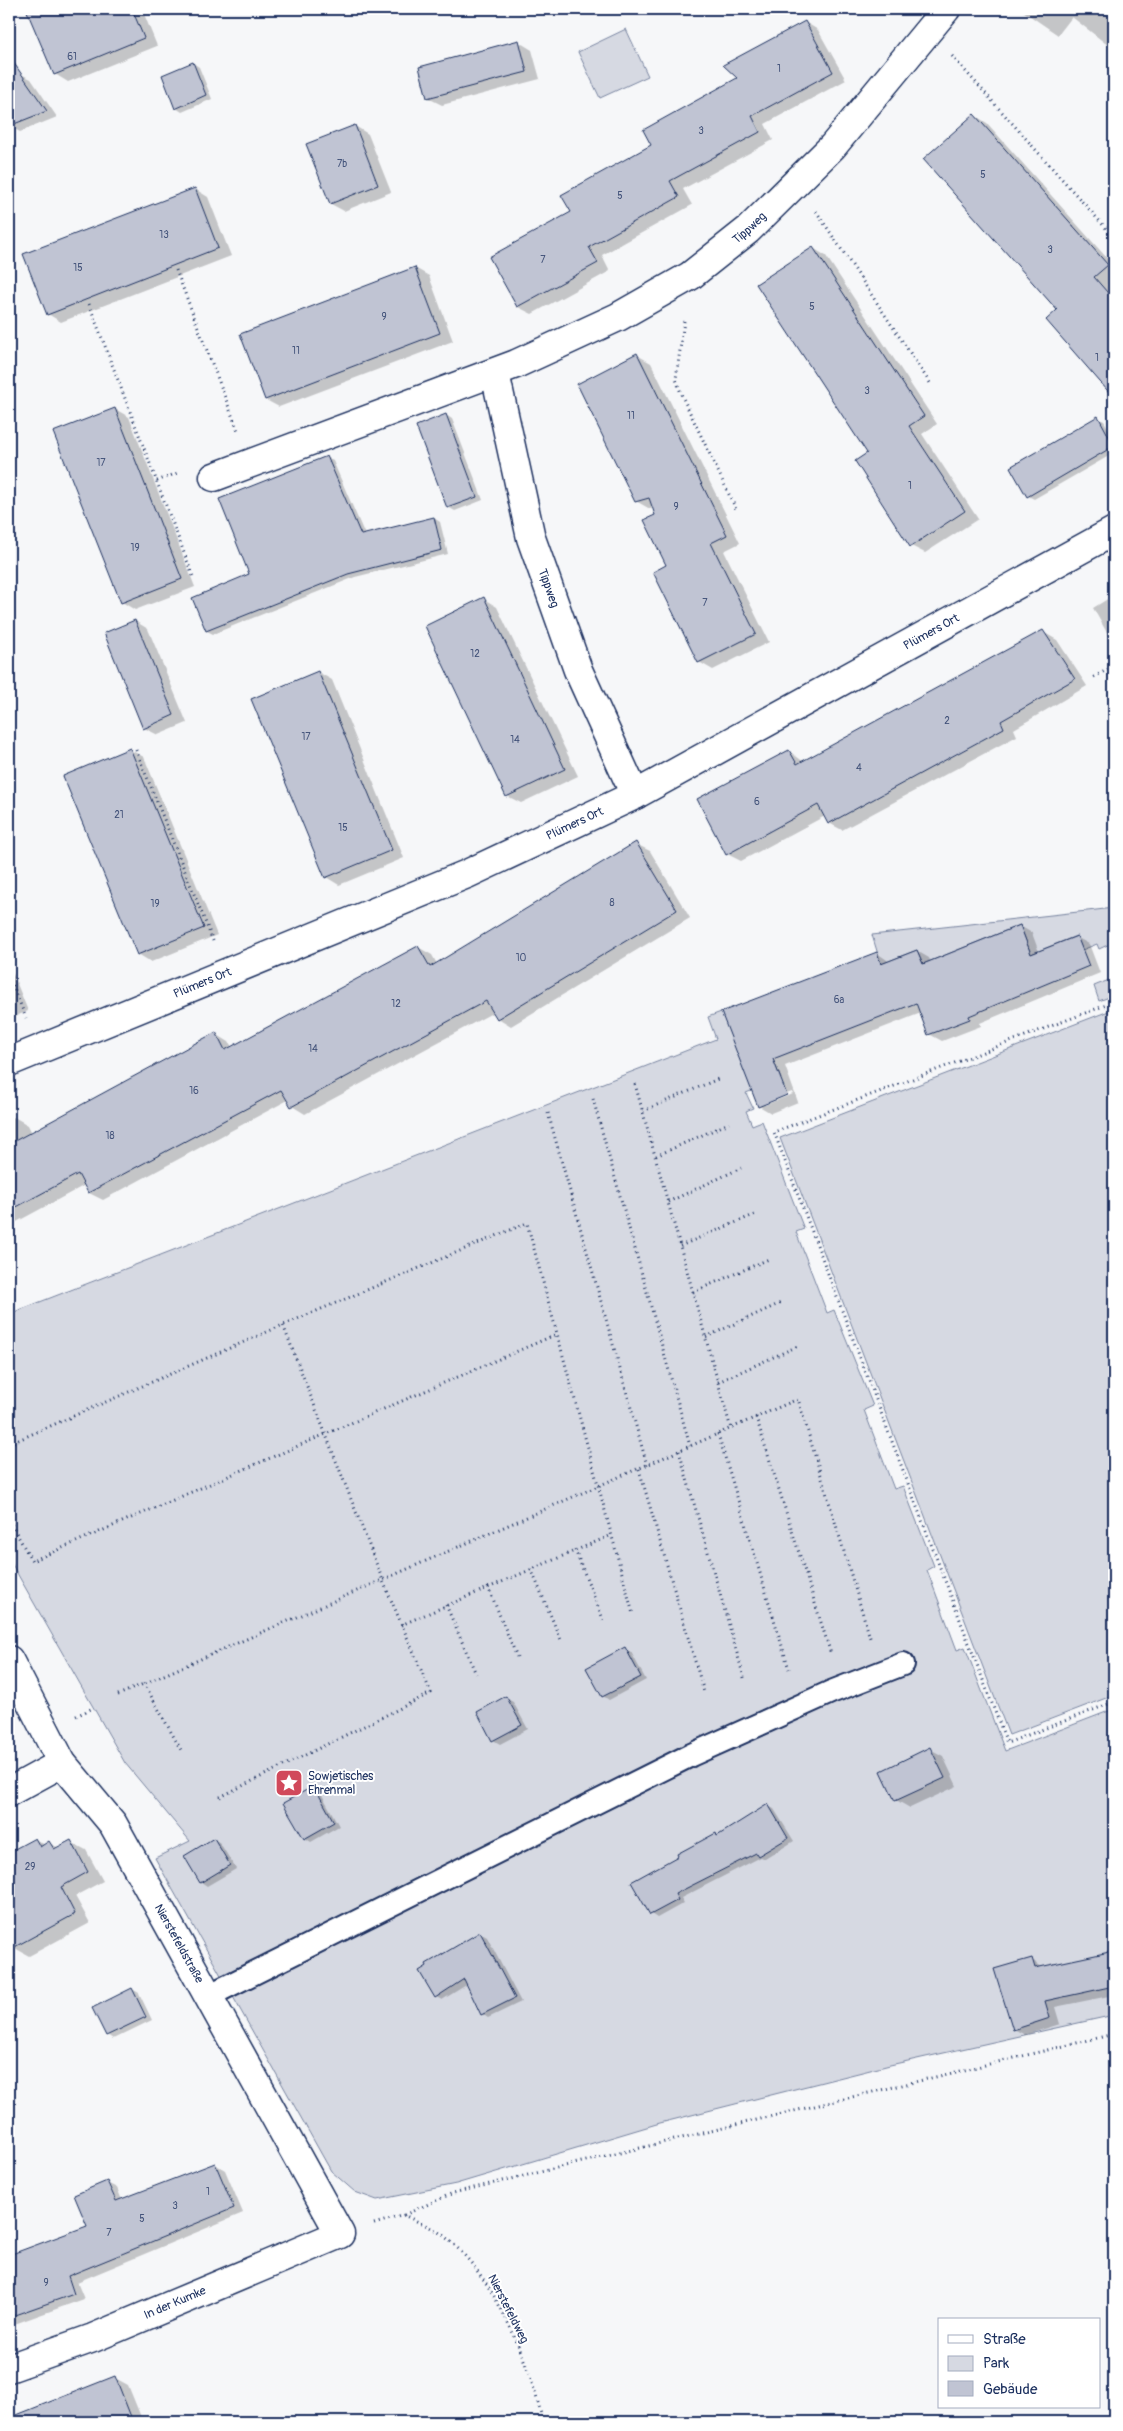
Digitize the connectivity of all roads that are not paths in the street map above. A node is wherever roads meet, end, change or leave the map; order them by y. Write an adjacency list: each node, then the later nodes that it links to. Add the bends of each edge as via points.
1 (946, 9): 2 (street, Tippweg, via 833,146 748,230 690,276 618,317)
2 (495, 373): 3 (street, Tippweg); 5 (street, Tippweg, via 531,538 578,670)
3 (214, 478)
4 (1114, 531): 5 (street, Plümers Ort)
5 (635, 795): 6 (street, Plümers Ort, via 467,874)
6 (9, 1062)
7 (9, 1660): 9 (street, Nierstefeldstraße)
8 (903, 1664): 11 (lane, via 831,1692 691,1755)
9 (62, 1763): 10 (street); 11 (street, Nierstefeldstraße, via 113,1824)
10 (9, 1792)
11 (208, 1996): 12 (street, Nierstefeldstraße)
12 (340, 2234): 13 (street, In der Kumke, via 93,2338)
13 (9, 2368)

